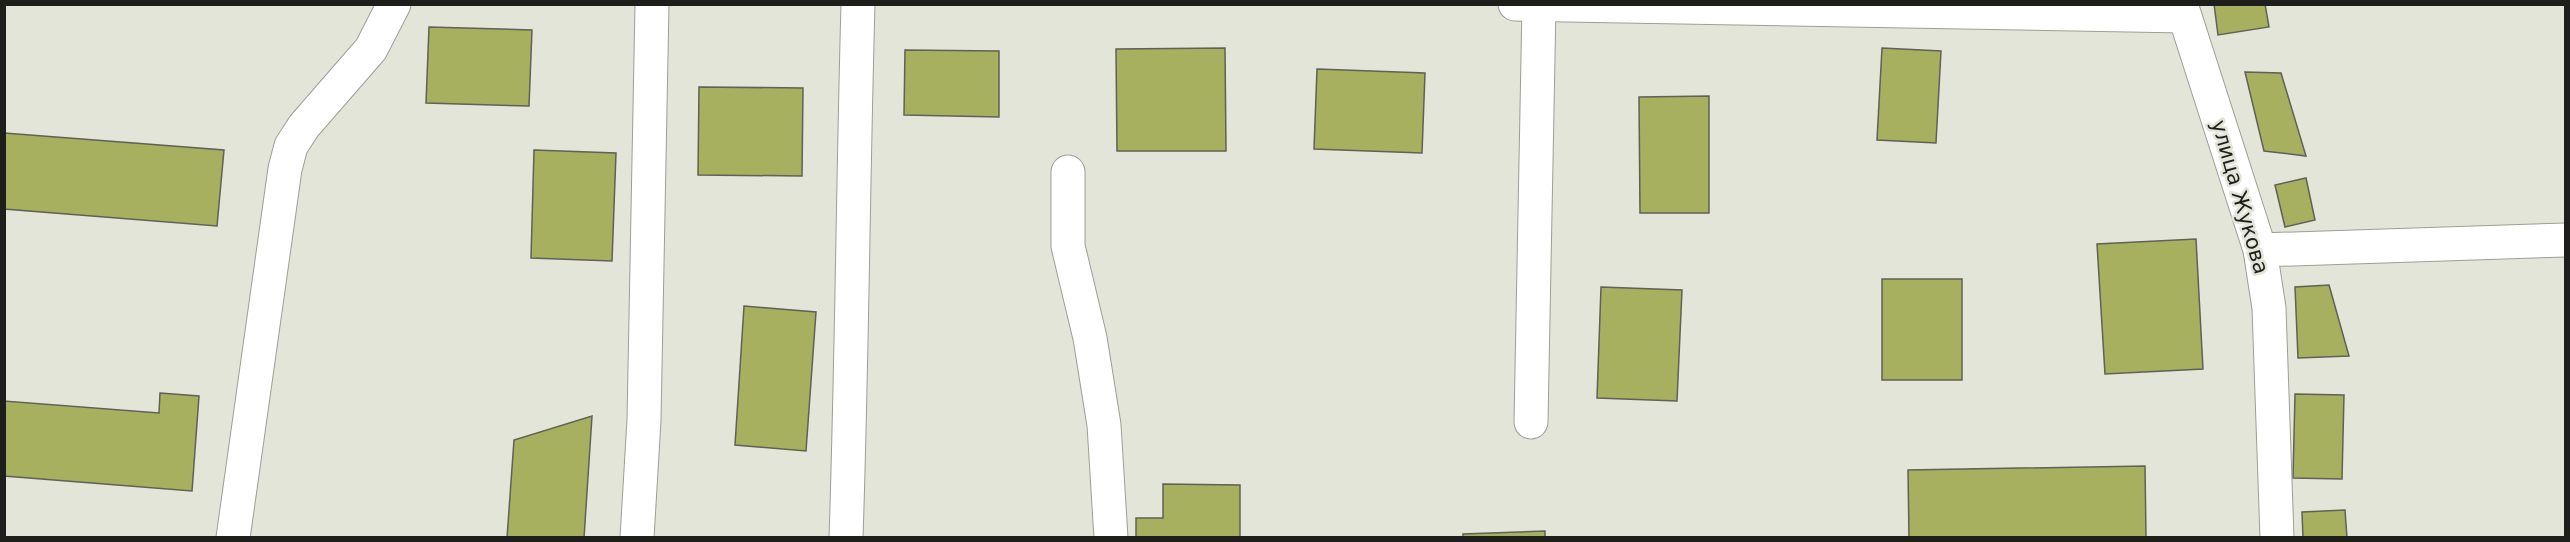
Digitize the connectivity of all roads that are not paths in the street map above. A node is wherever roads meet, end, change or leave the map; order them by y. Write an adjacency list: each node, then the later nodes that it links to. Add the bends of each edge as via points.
1 (394, 4): 11 (street, via 371,49 291,146)
2 (652, 4): 12 (street, via 644,420)
3 (858, 4): 13 (street)
4 (1515, 4): 5 (street)
5 (1539, 5): 6 (street); 10 (street)
6 (2182, 10): 9 (street, улица Жукова)
7 (1068, 172): 14 (street, via 1068,246 1090,338 1104,426)
8 (2565, 240): 9 (street)
9 (2260, 249): 15 (street, улица Жукова, via 2269,308)
10 (1531, 422)
11 (233, 537)
12 (637, 537)
13 (846, 537)
14 (1112, 537)
15 (2277, 537)

